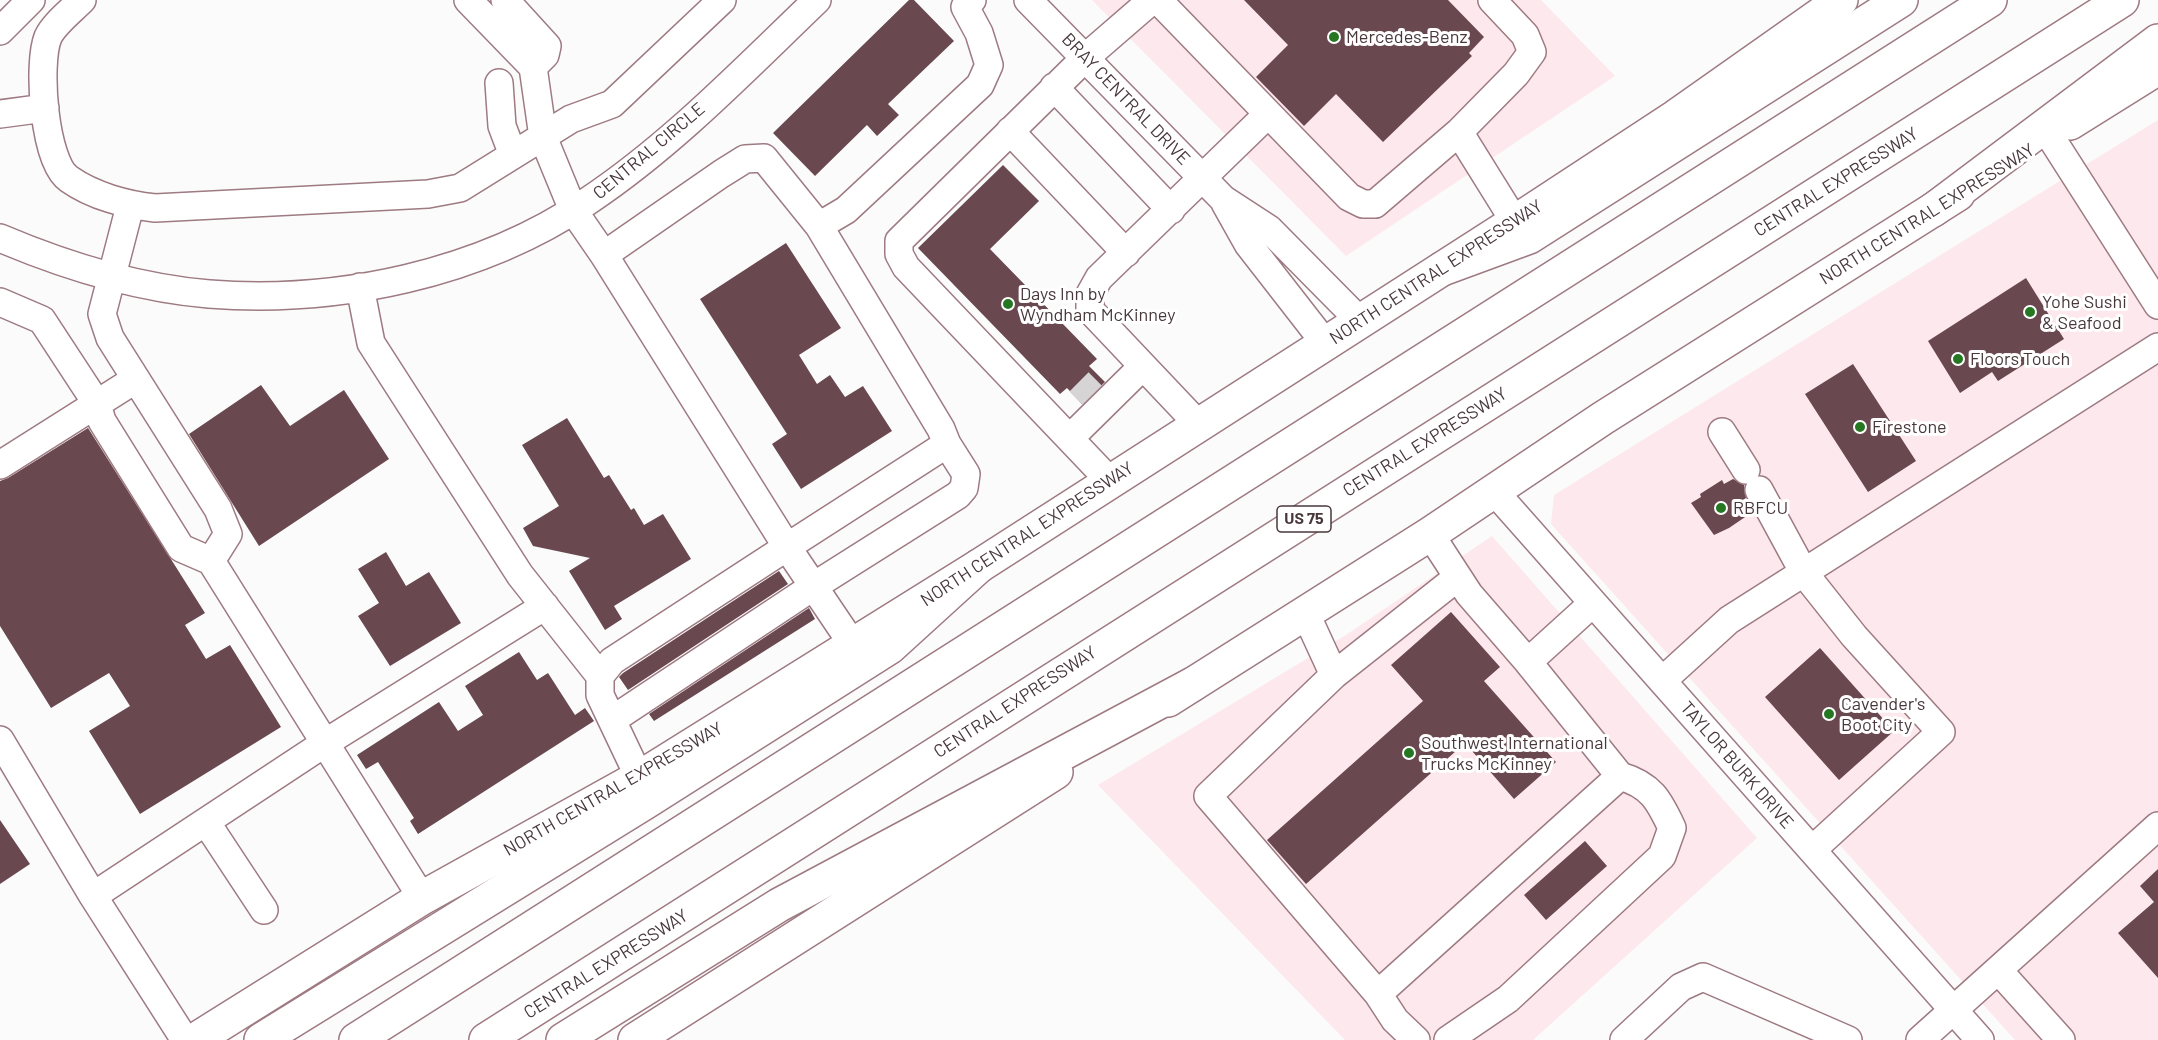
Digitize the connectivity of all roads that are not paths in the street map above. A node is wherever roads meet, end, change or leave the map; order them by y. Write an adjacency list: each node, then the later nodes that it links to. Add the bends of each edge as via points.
1 (31, 0): 16 (street)
2 (82, 0): 23 (street, via 48,36 44,54)
3 (468, 0): 19 (street)
4 (505, 0): 19 (street, via 547,46)
5 (722, 0): 29 (street, via 612,104 571,119)
6 (817, 0): 34 (street, CENTRAL CIRCLE, via 657,149)
7 (1028, 0): 18 (street, BRAY CENTRAL DRIVE)
8 (1152, 0): 18 (street)
9 (1158, 0): 25 (street)
10 (1492, 0): 27 (street, via 1526,35 1532,52 1516,74)
11 (1841, 0): 37 (main road, NORTH CENTRAL EXPRESSWAY, via 1675,117)
12 (1901, 0): 42 (main road, via 1529,237)
13 (1990, 0): 94 (main road)
14 (2122, 0): 95 (main road, CENTRAL EXPRESSWAY / US 75)
15 (963, 2): 38 (street, via 980,33 989,65 980,85 846,210)
16 (0, 31)
17 (2158, 41): 36 (main road)
18 (1085, 58): 22 (street); 31 (street, BRAY CENTRAL DRIVE)
19 (533, 67): 29 (street)
20 (2158, 68): 28 (main road, NORTH CENTRAL EXPRESSWAY)
21 (499, 83): 30 (street, via 502,126)
22 (1054, 87): 26 (street); 35 (street)
23 (45, 108): 24 (street); 33 (street, via 54,157 67,178)
24 (0, 114)
25 (1268, 114): 27 (street, via 1349,197 1363,204 1375,204 1389,195); 31 (street)
26 (1010, 131): 40 (street); 54 (street, via 903,234 899,254 906,267)
27 (1459, 132): 37 (street)
28 (2050, 136): 36 (main road, NORTH CENTRAL EXPRESSWAY); 46 (street)
29 (543, 137): 30 (street); 34 (street)
30 (513, 155): 33 (street, via 460,188 428,194 155,208)
31 (1204, 179): 32 (street, BRAY CENTRAL DRIVE); 35 (street)
32 (1223, 199): 47 (street, BRAY CENTRAL DRIVE, via 1269,230); 48 (street, BRAY CENTRAL DRIVE, via 1248,244)
33 (130, 206): 43 (street)
34 (573, 210): 41 (street); 44 (street, CENTRAL CIRCLE, via 465,262)
35 (1171, 210): 40 (street)
36 (1933, 210): 60 (main road, NORTH CENTRAL EXPRESSWAY, via 1602,418)
37 (1515, 222): 42 (main road, NORTH CENTRAL EXPRESSWAY)
38 (819, 226): 41 (street, via 764,158 745,159); 57 (street)
39 (0, 238): 43 (street, CENTRAL CIRCLE)
40 (1126, 253): 50 (street, via 1099,278 1090,294 1090,310)
41 (604, 255): 62 (street)
42 (1442, 269): 47 (main road, NORTH CENTRAL EXPRESSWAY)
43 (111, 277): 44 (street, CENTRAL CIRCLE, via 173,289 256,296); 51 (street, via 102,314 110,338)
44 (360, 287): 69 (street, via 371,343 520,575)
45 (0, 302): 53 (street, via 42,320)
46 (2158, 305)
47 (1360, 321): 48 (main road, NORTH CENTRAL EXPRESSWAY)
48 (1325, 343): 55 (main road, NORTH CENTRAL EXPRESSWAY)
49 (2158, 347): 65 (street)
50 (1139, 370): 52 (street); 54 (street); 55 (street)
51 (136, 379): 53 (street); 63 (street, via 218,509 228,534)
52 (1101, 379)
53 (97, 404): 58 (street); 63 (street, via 102,421 181,548)
54 (1077, 422): 59 (street)
55 (1198, 424): 59 (main road, NORTH CENTRAL EXPRESSWAY)
56 (1722, 432): 65 (street)
57 (947, 444): 62 (street); 67 (street, via 966,474 964,488 958,495)
58 (0, 465)
59 (1110, 480): 64 (main road, NORTH CENTRAL EXPRESSWAY)
60 (1494, 491): 61 (main road, NORTH CENTRAL EXPRESSWAY); 68 (street, TAYLOR BURK DRIVE)
61 (1431, 534): 66 (street); 70 (main road, NORTH CENTRAL EXPRESSWAY)
62 (787, 547): 67 (street); 74 (street, via 612,661)
63 (211, 561): 79 (street)
64 (979, 566): 71 (main road, NORTH CENTRAL EXPRESSWAY); 93 (main road, via 890,646)
65 (1804, 573): 75 (street, via 1729,620); 84 (street, via 1854,636 1941,732)
66 (1458, 577): 72 (street); 73 (street)
67 (814, 586): 71 (street); 77 (street)
68 (1593, 603): 72 (street); 75 (street, TAYLOR BURK DRIVE)
69 (545, 606): 74 (street); 79 (street)
70 (1305, 612): 73 (street); 76 (main road, NORTH CENTRAL EXPRESSWAY)
71 (853, 645): 81 (main road, NORTH CENTRAL EXPRESSWAY)
72 (1528, 662): 80 (street)
73 (1334, 675): 89 (street, via 1208,796)
74 (600, 676): 77 (street, via 600,695)
75 (1662, 681): 84 (street, TAYLOR BURK DRIVE)
76 (1193, 684): 96 (main road, via 778,905); 97 (main road, NORTH CENTRAL EXPRESSWAY)
77 (612, 720): 81 (street)
78 (0, 740): 85 (street)
79 (326, 743): 82 (street); 86 (street)
80 (1620, 776): 89 (street); 99 (street, via 1639,782 1660,802 1672,828 1662,856 1508,999)
81 (639, 777): 86 (main road, NORTH CENTRAL EXPRESSWAY)
82 (206, 822): 85 (street); 87 (street)
83 (2158, 826): 88 (street)
84 (1812, 850): 90 (street, TAYLOR BURK DRIVE)
85 (93, 896): 91 (street)
86 (422, 898): 92 (main road, NORTH CENTRAL EXPRESSWAY)
87 (264, 910)
88 (1998, 970): 90 (street); 104 (street)
89 (1378, 994): 98 (street, via 1395,1020)
90 (1953, 1010): 102 (street); 103 (street, TAYLOR BURK DRIVE)
91 (184, 1040)
92 (195, 1040)
93 (261, 1040)
94 (356, 1040)
95 (486, 1040)
96 (564, 1040)
97 (635, 1040)
98 (1416, 1040)
99 (1448, 1040)
100 (1624, 1040): 101 (street, via 1681,987 1703,977)
101 (1848, 1040)
102 (1920, 1040)
103 (1980, 1040)
104 (2061, 1040)

